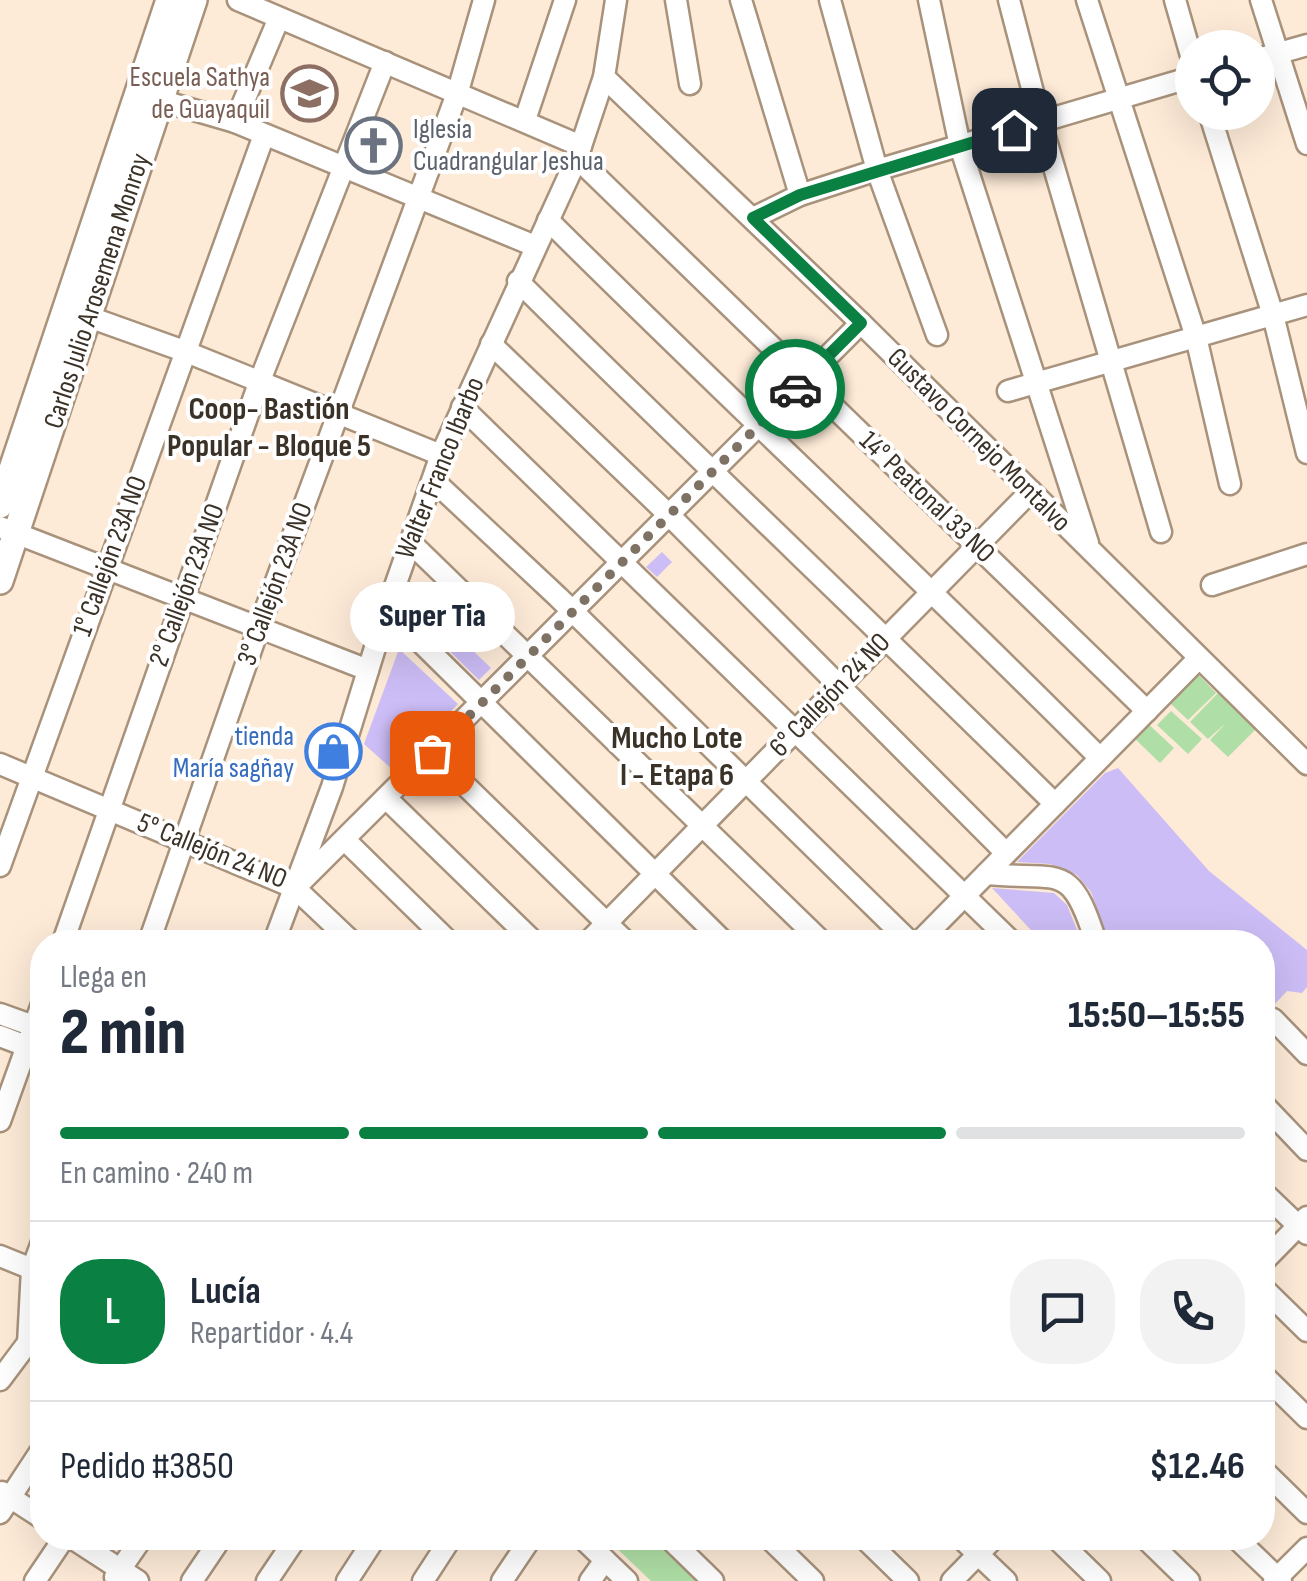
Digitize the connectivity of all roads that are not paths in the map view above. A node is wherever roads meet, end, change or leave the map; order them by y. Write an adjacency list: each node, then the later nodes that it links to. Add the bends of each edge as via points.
1 (169, 0): 25 (main road, Carlos Julio Arosemena Monroy)
2 (194, 0): 25 (main road, Carlos Julio Arosemena Monroy)
3 (238, 0): 15 (street, 14° Peatonal 33 NO)
4 (484, 0): 24 (street, 3° Callejón 23A NO)
5 (566, 0): 27 (street)
6 (616, 0): 21 (street, Walter Franco Ibarbo)
7 (676, 0): 23 (street)
8 (740, 0): 37 (street)
9 (830, 0): 36 (street)
10 (928, 0): 33 (street)
11 (1009, 0): 29 (street)
12 (1087, 0): 26 (street)
13 (1175, 0): 16 (street)
14 (1261, 0): 18 (street)
15 (279, 18): 20 (street, 14° Peatonal 33 NO); 28 (street)
16 (1184, 30)
17 (1307, 46): 18 (street)
18 (1279, 54): 19 (street); 32 (street)
19 (1275, 55)
20 (385, 62): 24 (street, 14° Peatonal 33 NO); 35 (street, 2° Callejón 23A NO)
21 (604, 78): 34 (street, Walter Franco Ibarbo); 39 (street, Gustavo Cornejo Montalvo)
22 (1175, 82): 26 (street)
23 (690, 84)
24 (458, 92): 27 (street, 14° Peatonal 33 NO); 38 (street, 3° Callejón 23A NO)
25 (149, 97): 28 (street); 45 (main road, Carlos Julio Arosemena Monroy); 65 (main road, Carlos Julio Arosemena Monroy)
26 (1119, 100): 29 (street); 48 (street)
27 (525, 120): 34 (street, 14° Peatonal 33 NO)
28 (234, 122): 31 (street)
29 (1041, 123): 33 (street); 51 (street)
30 (1215, 130): 44 (street)
31 (264, 134): 35 (street); 50 (street, 1° Callejón 23A NO)
32 (1307, 144)
33 (960, 146): 36 (street); 54 (street)
34 (579, 152): 40 (street, Walter Franco Ibarbo); 52 (street, 14° Peatonal 33 NO)
35 (342, 165): 38 (street); 53 (street, 2° Callejón 23A NO)
36 (877, 170): 37 (street); 47 (street)
37 (800, 195): 39 (street)
38 (417, 196): 41 (street); 57 (street, 3° Callejón 23A NO)
39 (753, 218): 46 (street, Gustavo Cornejo Montalvo)
40 (548, 220): 41 (street, Walter Franco Ibarbo); 58 (street)
41 (535, 246): 42 (street, Walter Franco Ibarbo)
42 (518, 281): 49 (street, Walter Franco Ibarbo); 61 (street)
43 (1307, 306): 44 (street)
44 (1273, 315): 48 (street); 59 (street)
45 (89, 317): 50 (street); 67 (main road, Carlos Julio Arosemena Monroy)
46 (861, 323): 52 (street, 5° Callejón 24 NO); 64 (street, Gustavo Cornejo Montalvo)
47 (937, 335)
48 (1196, 337): 51 (street); 63 (street)
49 (491, 344): 56 (street, Walter Franco Ibarbo); 66 (street)
50 (184, 352): 53 (street); 74 (street, 1° Callejón 23A NO)
51 (1111, 362): 54 (street); 68 (street)
52 (805, 379): 58 (street, 5° Callejón 24 NO); 70 (street, 14° Peatonal 33 NO)
53 (259, 382): 57 (street); 78 (street, 2° Callejón 23A NO)
54 (1034, 384): 55 (street); 71 (street)
55 (1008, 391)
56 (462, 407): 60 (street, Walter Franco Ibarbo); 73 (street)
57 (337, 414): 60 (street); 81 (street, 3° Callejón 23A NO)
58 (759, 427): 61 (street, 5° Callejón 24 NO); 77 (street)
59 (1307, 453)
60 (441, 456): 62 (street, Walter Franco Ibarbo)
61 (711, 473): 66 (street, 5° Callejón 24 NO); 82 (street)
62 (433, 480): 69 (street, Walter Franco Ibarbo); 80 (street)
63 (1230, 484)
64 (1030, 491): 70 (street, 6° Callejón 24 NO); 71 (street, Gustavo Cornejo Montalvo)
65 (0, 506)
66 (669, 515): 73 (street, 5° Callejón 24 NO); 86 (street)
67 (8, 530): 74 (street); 75 (main road, Carlos Julio Arosemena Monroy)
68 (1161, 532)
69 (410, 542): 79 (street, Walter Franco Ibarbo); 83 (street)
70 (977, 546): 77 (street, 6° Callejón 24 NO); 88 (street, 14° Peatonal 33 NO)
71 (1090, 550): 84 (street, Gustavo Cornejo Montalvo)
72 (1307, 554): 76 (street)
73 (624, 561): 80 (street, 5° Callejón 24 NO); 89 (street)
74 (105, 569): 78 (street); 94 (street, 1° Callejón 23A NO)
75 (0, 581)
76 (1212, 585)
77 (933, 590): 82 (street, 6° Callejón 24 NO); 91 (street)
78 (182, 597): 81 (street); 99 (street, 2° Callejón 23A NO)
79 (387, 608): 85 (street, Walter Franco Ibarbo); 87 (street)
80 (573, 612): 83 (street, 5° Callejón 24 NO); 95 (street)
81 (259, 627): 85 (street); 101 (street, 3° Callejón 23A NO)
82 (887, 638): 86 (street, 6° Callejón 24 NO); 97 (street)
83 (528, 656): 87 (street, 5° Callejón 24 NO); 100 (street)
84 (1199, 658): 88 (street); 93 (street, Gustavo Cornejo Montalvo)
85 (368, 670): 96 (street, Walter Franco Ibarbo)
86 (840, 686): 89 (street, 6° Callejón 24 NO); 103 (street)
87 (482, 702): 90 (street, 5° Callejón 24 NO); 106 (street)
88 (1147, 710): 91 (street)
89 (796, 730): 95 (street, 6° Callejón 24 NO); 108 (street)
90 (432, 753): 98 (street, 5° Callejón 24 NO); 109 (street)
91 (1100, 758): 97 (street)
92 (0, 764): 94 (street, 5° Callejón 24 NO)
93 (1307, 764)
94 (30, 776): 99 (street, 5° Callejón 24 NO); 104 (street, 1° Callejón 23A NO)
95 (746, 781): 100 (street, 6° Callejón 24 NO); 120 (street)
96 (332, 788): 98 (street, via 346,812 362,814); 107 (street, Walter Franco Ibarbo)
97 (1055, 804): 103 (street)
98 (380, 805): 102 (street, 5° Callejón 24 NO); 115 (street)
99 (108, 809): 101 (street, 5° Callejón 24 NO); 110 (street, 2° Callejón 23A NO)
100 (702, 826): 106 (street, 6° Callejón 24 NO); 119 (street)
101 (185, 840): 107 (street, 5° Callejón 24 NO); 111 (street, 3° Callejón 23A NO)
102 (344, 840): 107 (street, 5° Callejón 24 NO); 114 (street)
103 (1006, 854): 105 (street)
104 (0, 866)
105 (986, 874): 108 (street); 123 (street, via 1062,878 1083,903)
106 (655, 875): 109 (street, 6° Callejón 24 NO); 118 (street)
107 (295, 888): 112 (street, Walter Franco Ibarbo); 113 (street)
108 (964, 896): 121 (street); 122 (street)
109 (607, 924): 116 (street, 6° Callejón 24 NO); 117 (street)
110 (67, 930)
111 (153, 930)
112 (279, 930)
113 (339, 930)
114 (437, 930)
115 (521, 930)
116 (601, 930)
117 (613, 930)
118 (712, 930)
119 (810, 930)
120 (898, 930)
121 (930, 930)
122 (999, 930)
123 (1092, 930)
124 (0, 1014): 126 (street)
125 (1275, 1021): 130 (street)
126 (30, 1033)
127 (0, 1036): 128 (street)
128 (30, 1038)
129 (30, 1054): 132 (street)
130 (1307, 1054)
131 (1275, 1117): 133 (street)
132 (0, 1121)
133 (1307, 1150)
134 (1275, 1202): 135 (street)
135 (1304, 1226): 136 (street)
136 (1275, 1251)
137 (0, 1256): 138 (street)
138 (30, 1268)
139 (1275, 1300): 141 (street)
140 (30, 1306): 143 (street)
141 (1307, 1331)
142 (30, 1341): 143 (street)
143 (28, 1344): 144 (street)
144 (0, 1380)
145 (1275, 1387): 146 (street)
146 (1307, 1418)
147 (30, 1464): 149 (street)
148 (1275, 1482): 151 (street)
149 (4, 1500): 150 (street)
150 (30, 1512)
151 (1307, 1513)
152 (1307, 1548): 173 (street)
153 (56, 1550): 174 (street)
154 (88, 1550): 172 (street)
155 (136, 1550): 172 (street)
156 (212, 1550): 175 (street)
157 (288, 1550): 176 (street)
158 (367, 1550): 177 (street)
159 (443, 1550): 178 (street)
160 (523, 1550): 179 (street)
161 (595, 1550): 171 (street)
162 (681, 1550): 182 (street)
163 (781, 1550): 183 (street)
164 (876, 1550): 184 (street)
165 (974, 1550): 170 (street)
166 (982, 1550): 170 (street)
167 (1068, 1550): 187 (street)
168 (1157, 1550): 188 (street)
169 (1248, 1550): 173 (street)
170 (978, 1554): 185 (street); 186 (street)
171 (605, 1560): 180 (street); 181 (street)
172 (123, 1577)
173 (1278, 1580)
174 (35, 1581)
175 (192, 1581)
176 (267, 1581)
177 (347, 1581)
178 (423, 1581)
179 (502, 1581)
180 (590, 1581)
181 (627, 1581)
182 (713, 1581)
183 (813, 1581)
184 (908, 1581)
185 (952, 1581)
186 (1006, 1581)
187 (1100, 1581)
188 (1189, 1581)

